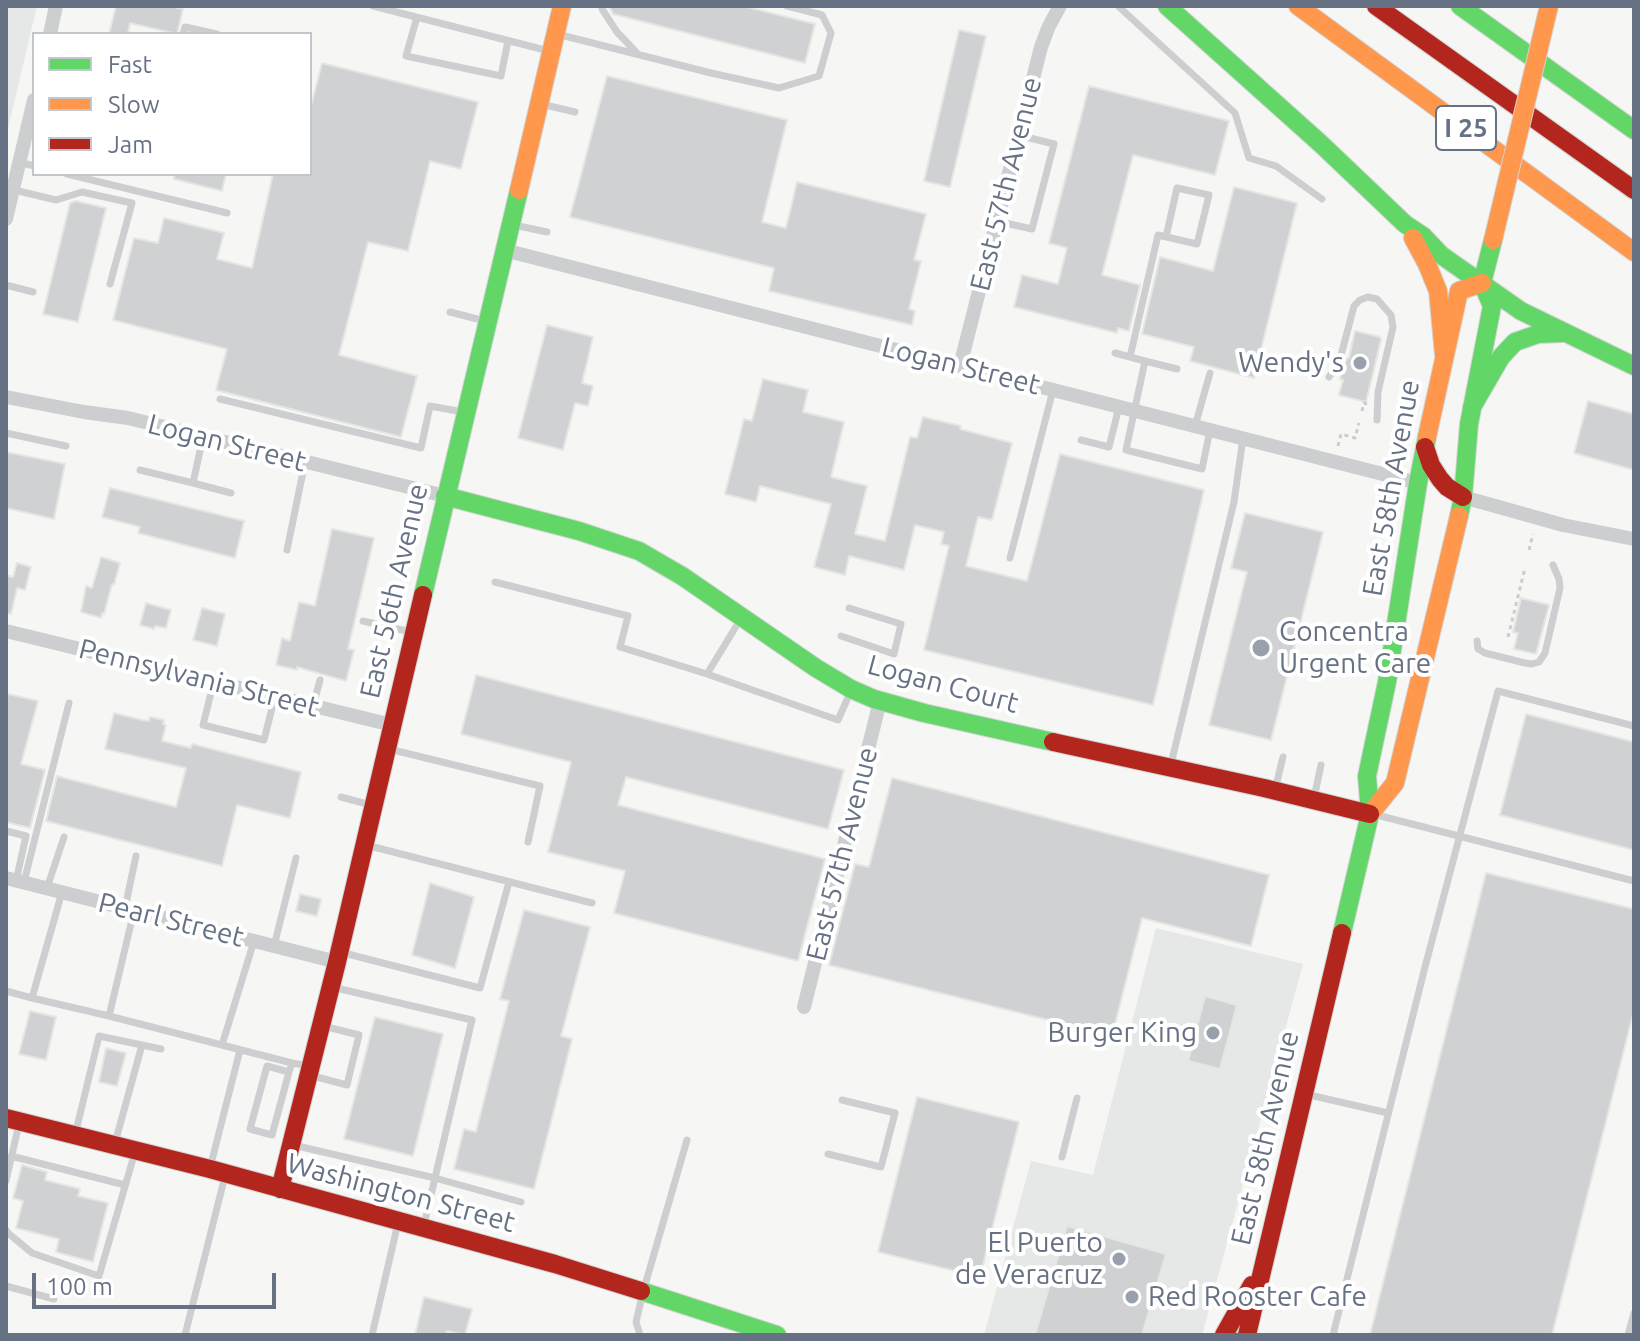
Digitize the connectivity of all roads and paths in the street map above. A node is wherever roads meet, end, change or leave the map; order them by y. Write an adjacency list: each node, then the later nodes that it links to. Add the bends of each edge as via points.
1 (56, 6): 14 (street)
2 (373, 6): 13 (lane)
3 (562, 6): 18 (main road, East 56th Avenue)
4 (603, 6): 19 (lane)
5 (787, 6): 19 (lane, via 822,15 831,33 819,76 779,88)
6 (1060, 6): 24 (street, East 57th Avenue, via 1044,38)
7 (1118, 6): 29 (lane, via 1235,113 1249,158 1276,166)
8 (1167, 6): 34 (main road)
9 (1298, 6): 38 (main road, I 25)
10 (1376, 6): 28 (main road)
11 (1460, 6): 23 (main road)
12 (1549, 6): 39 (main road, East 58th Avenue, bridge)
13 (417, 17): 17 (lane); 17 (lane, via 406,56 501,76)
14 (50, 32)
15 (184, 32): 16 (lane, via 185,27)
16 (208, 32)
17 (508, 41): 18 (lane)
18 (553, 42): 19 (lane); 20 (main road, East 56th Avenue)
19 (637, 53)
20 (539, 104): 21 (lane); 33 (main road, East 56th Avenue)
21 (575, 112)
22 (32, 118): 25 (street)
23 (1634, 130)
24 (1018, 135): 32 (street, East 57th Avenue); 32 (lane, via 1054,144 1032,229)
25 (27, 164): 27 (street)
26 (75, 176): 30 (lane)
27 (13, 190): 31 (street); 40 (lane, via 56,200 82,192 132,203)
28 (1634, 190)
29 (1322, 199)
30 (227, 213)
31 (6, 219)
32 (996, 221): 50 (street, East 57th Avenue)
33 (510, 224): 35 (lane); 37 (main road, East 56th Avenue)
34 (1405, 224): 39 (main road); 47 (main road, via 1438,291)
35 (547, 232)
36 (1166, 237): 36 (lane, via 1197,244 1209,195 1177,188); 48 (lane, via 1158,235)
37 (504, 250): 44 (main road, East 56th Avenue); 50 (street, Logan Street)
38 (1634, 252)
39 (1482, 283): 45 (main road, via 1521,311); 47 (main road, East 58th Avenue, via 1459,291); 60 (main road, East 58th Avenue, via 1492,306)
40 (110, 284)
41 (6, 285): 42 (lane)
42 (33, 292)
43 (450, 312): 44 (lane)
44 (487, 321): 63 (main road, East 56th Avenue)
45 (1566, 333): 51 (main road); 60 (main road, via 1515,342)
46 (1115, 353): 48 (lane)
47 (1444, 355): 73 (main road, East 58th Avenue)
48 (1130, 357): 49 (lane)
49 (1145, 361): 52 (lane); 61 (lane)
50 (960, 366): 55 (street, Logan Street)
51 (1634, 366)
52 (1177, 369)
53 (1210, 373): 66 (lane)
54 (1329, 377): 64 (lane, via 1339,363 1354,306 1368,297 1377,299 1391,315 1393,327)
55 (1053, 390): 59 (street, Logan Street); 85 (lane)
56 (6, 397): 68 (street, Logan Street)
57 (220, 399): 63 (lane, via 421,448 430,406)
58 (1364, 403): 62 (path)
59 (1119, 407): 61 (street, Logan Street); 70 (lane, via 1109,447)
60 (1472, 407): 80 (main road, East 58th Avenue)
61 (1134, 411): 66 (street, Logan Street); 66 (lane, via 1126,450 1202,469)
62 (1362, 411)
63 (465, 413): 79 (main road, East 56th Avenue)
64 (1377, 420)
65 (1359, 423): 72 (path, via 1355,438 1341,434)
66 (1202, 428): 69 (street, Logan Street)
67 (6, 433): 71 (lane)
68 (203, 437): 74 (street, Logan Street); 76 (lane)
69 (1243, 438): 77 (street, Logan Street); 110 (lane, via 1234,502)
70 (1081, 440)
71 (66, 446)
72 (1338, 446)
73 (1425, 447): 77 (main road, East 58th Avenue); 80 (main road, via 1440,479)
74 (305, 462): 79 (street, Logan Street); 83 (lane)
75 (140, 470): 76 (lane)
76 (193, 483): 78 (lane)
77 (1418, 483): 115 (main road, East 58th Avenue, via 1367,776)
78 (231, 493)
79 (445, 496): 90 (main road, Logan Court, via 639,551); 93 (main road, East 56th Avenue)
80 (1463, 497): 82 (street); 115 (main road, East 58th Avenue, via 1395,783)
81 (1533, 534): 84 (path)
82 (1634, 539)
83 (287, 550)
84 (1529, 550)
85 (1010, 558)
86 (1553, 565): 96 (lane, via 1560,588 1539,662 1485,653)
87 (1525, 568): 95 (path)
88 (495, 582): 97 (lane, via 628,616 620,647)
89 (849, 608): 94 (lane, via 901,624 894,654)
90 (741, 618): 97 (lane); 100 (main road, Logan Court)
91 (363, 621): 93 (lane)
92 (6, 631): 99 (street, Pennsylvania Street)
93 (414, 633): 105 (main road, East 56th Avenue)
94 (841, 636)
95 (1508, 637)
96 (1477, 641)
97 (707, 674): 100 (lane, via 838,720)
98 (320, 680): 104 (lane)
99 (214, 681): 101 (street, Pennsylvania Street); 101 (lane, via 203,725 264,740)
100 (851, 689): 102 (main road, Logan Court)
101 (275, 696): 104 (street, Pennsylvania Street)
102 (880, 701): 110 (main road, Logan Court); 135 (street, East 57th Avenue)
103 (69, 703): 123 (lane)
104 (313, 706): 105 (street, Pennsylvania Street)
105 (392, 725): 107 (main road, East 56th Avenue)
106 (1634, 726): 117 (lane, via 1498,691)
107 (387, 749): 114 (main road, East 56th Avenue); 119 (lane, via 540,786)
108 (1283, 757): 111 (lane)
109 (1321, 765): 113 (lane)
110 (1171, 767): 111 (main road, Logan Court)
111 (1275, 791): 113 (main road, Logan Court)
112 (341, 797): 114 (lane)
113 (1314, 800): 115 (main road, Logan Court)
114 (373, 806): 120 (main road, East 56th Avenue)
115 (1370, 814): 117 (lane); 144 (main road, East 58th Avenue)
116 (6, 831): 123 (lane, via 26,836)
117 (1460, 835): 124 (lane); 147 (lane)
118 (64, 837): 126 (lane)
119 (528, 842)
120 (364, 844): 125 (lane); 131 (main road, East 56th Avenue)
121 (136, 856): 128 (lane)
122 (296, 858): 130 (lane)
123 (15, 880): 126 (street, Pearl Street)
124 (1634, 881)
125 (509, 882): 127 (lane); 131 (lane, via 480,988)
126 (54, 890): 128 (street, Pearl Street); 134 (lane)
127 (592, 903)
128 (130, 909): 129 (street, Pearl Street); 136 (lane)
129 (254, 941): 130 (street, Pearl Street); 139 (lane)
130 (274, 946): 131 (street, Pearl Street)
131 (338, 957): 132 (main road, East 56th Avenue)
132 (331, 986): 137 (main road, East 56th Avenue); 158 (lane, via 472,1020)
133 (6, 991): 134 (lane)
134 (32, 998): 136 (lane)
135 (804, 1007)
136 (109, 1016): 139 (lane)
137 (321, 1025): 143 (main road, East 56th Avenue); 143 (lane, via 359,1035 347,1085)
138 (142, 1045): 140 (lane); 149 (lane, via 99,1036); 152 (lane)
139 (222, 1045): 141 (lane)
140 (161, 1049)
141 (240, 1050): 142 (lane); 157 (lane)
142 (290, 1068): 142 (lane, via 272,1135 250,1129 267,1066); 143 (lane)
143 (310, 1071): 151 (main road, East 56th Avenue)
144 (1305, 1094): 147 (lane); 166 (main road, East 58th Avenue)
145 (1077, 1098): 156 (lane)
146 (842, 1100): 154 (lane, via 895,1113 892,1127 881,1167)
147 (1388, 1113): 178 (lane)
148 (12, 1120): 149 (main road, Washington Street); 155 (lane)
149 (75, 1135): 152 (main road, Washington Street)
150 (687, 1140): 168 (lane)
151 (291, 1144): 158 (lane); 161 (main road, East 56th Avenue)
152 (115, 1145): 153 (main road, Washington Street)
153 (135, 1150): 157 (main road, Washington Street); 160 (lane)
154 (828, 1154)
155 (11, 1156): 159 (lane); 160 (lane)
156 (1062, 1157)
157 (218, 1172): 161 (main road, Washington Street); 171 (lane)
158 (435, 1178): 162 (lane); 164 (lane)
159 (6, 1181)
160 (125, 1185): 165 (lane, via 99,1276 32,1253)
161 (280, 1189): 163 (main road, Washington Street)
162 (521, 1202)
163 (398, 1221): 164 (main road, Washington Street); 172 (lane)
164 (423, 1228): 168 (main road, Washington Street)
165 (6, 1230)
166 (1265, 1260): 175 (main road); 176 (main road, East 58th Avenue); 177 (main road)
167 (6, 1286): 169 (lane)
168 (643, 1292): 173 (lane, via 636,1322); 174 (main road, Washington Street)
169 (54, 1299)
170 (1634, 1313): 179 (lane)
171 (185, 1335)
172 (372, 1335)
173 (640, 1335)
174 (777, 1335)
175 (1224, 1335)
176 (1247, 1335)
177 (1260, 1335)
178 (1333, 1335)
179 (1628, 1335)

